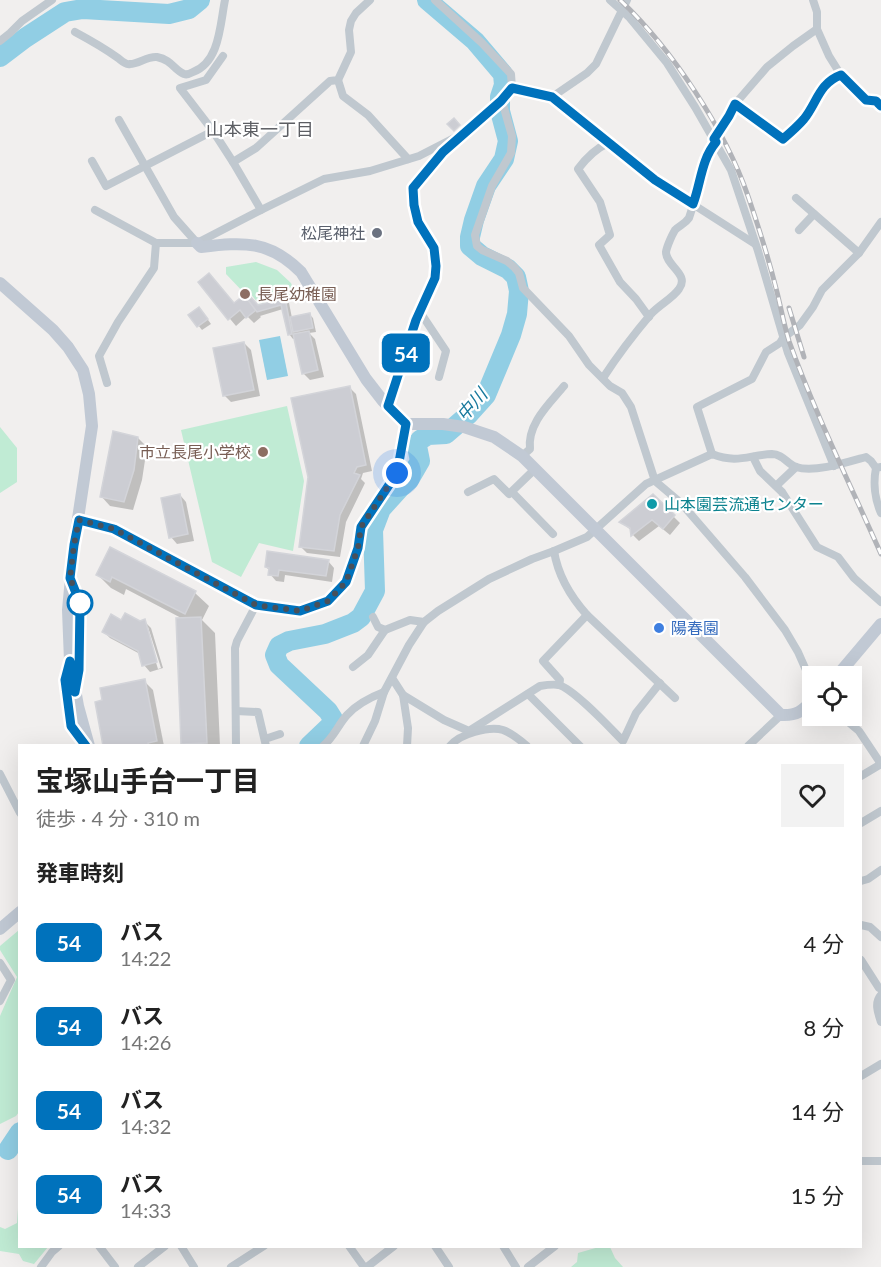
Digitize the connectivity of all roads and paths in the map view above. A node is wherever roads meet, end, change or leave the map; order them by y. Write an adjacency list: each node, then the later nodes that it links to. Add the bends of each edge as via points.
1 (52, 0): 11 (street)
2 (225, 0): 10 (street, via 209,60 188,74 159,57 127,64)
3 (369, 0): 14 (street, via 351,21 351,52)
4 (435, 0): 15 (street, via 511,74)
5 (610, 0): 8 (street)
6 (627, 0): 8 (street)
7 (813, 0): 9 (street)
8 (622, 11): 16 (street, via 596,64); 23 (street, via 667,63)
9 (817, 29): 13 (street); 19 (street, via 767,67)
10 (75, 32)
11 (0, 41)
12 (223, 56): 21 (street, via 206,80 180,88)
13 (841, 75): 18 (street, via 866,100); 19 (street, via 828,82 805,117 783,139)
14 (338, 80): 25 (street, via 343,96 368,115); 27 (street, via 330,81 256,148)
15 (512, 88): 16 (street); 17 (street)
16 (552, 97): 24 (street)
17 (501, 101): 22 (street); 45 (street, via 512,136 511,153 492,186 475,235 477,246 514,267 524,288)
18 (879, 101)
19 (735, 104): 23 (street)
20 (119, 120): 28 (street)
21 (213, 131): 27 (street); 28 (street)
22 (467, 131): 25 (street); 41 (street, via 413,188 418,222 434,248 436,266)
23 (715, 141): 30 (street, via 706,157); 38 (street, via 731,170)
24 (608, 143): 30 (street); 42 (street, via 596,148 578,169 600,202 610,235 599,245 620,282)
25 (408, 159): 32 (street, via 324,179)
26 (92, 161): 28 (street, via 106,186)
27 (233, 162): 32 (street)
28 (145, 166): 37 (street, via 174,217)
29 (796, 198): 33 (street)
30 (693, 204): 38 (street); 42 (street, via 687,222 674,231 666,251 680,273 680,288)
31 (94, 210): 36 (street)
32 (261, 210): 37 (street)
33 (814, 214): 35 (street); 39 (street)
34 (881, 222): 39 (street)
35 (799, 230)
36 (156, 243): 37 (street); 46 (street, via 154,268 99,356)
37 (197, 243): 48 (street, via 201,247 233,243 264,247 292,264 301,272 366,379)
38 (755, 244): 43 (street)
39 (859, 253): 43 (street, via 822,290 800,325)
40 (0, 283): 62 (street, via 53,330 83,370 92,426)
41 (420, 312): 44 (street, via 446,351); 48 (street)
42 (649, 317): 45 (street)
43 (783, 338): 50 (street, via 766,351 752,379 698,407); 53 (street)
44 (439, 377)
45 (603, 378): 57 (street, via 627,399)
46 (107, 383)
47 (564, 386): 51 (street, via 531,430 530,449)
48 (388, 406): 49 (street)
49 (406, 424): 51 (street, via 464,427 494,437); 68 (street, via 397,473 361,527 346,582 328,601 300,611)
50 (712, 454): 52 (street, via 723,459); 57 (street)
51 (522, 456): 56 (street)
52 (753, 457): 54 (street, via 779,455); 58 (street, via 760,471)
53 (834, 466): 54 (street); 55 (street, via 866,457)
54 (796, 467): 58 (street)
55 (879, 468): 61 (street, via 875,474 876,503)
56 (535, 469): 60 (street); 63 (street)
57 (655, 481): 63 (street, via 646,484); 75 (street, via 681,503 745,577 785,630)
58 (777, 485): 67 (street, via 817,547 838,557)
59 (468, 492): 60 (street, via 494,479 509,494)
60 (512, 492): 64 (street)
61 (881, 513)
62 (79, 520): 66 (street); 68 (street, via 114,529)
63 (596, 530): 65 (street); 88 (street)
64 (554, 534)
65 (554, 551): 69 (street, via 564,583); 71 (street, via 489,579)
66 (70, 578): 74 (street); 81 (lane, via 80,603)
67 (881, 602)
68 (256, 605): 86 (street, via 235,648)
69 (587, 615): 79 (street); 80 (street, via 543,661 560,680)
70 (373, 617): 73 (street, via 378,627)
71 (424, 622): 73 (street, via 410,620); 78 (street)
72 (881, 624): 76 (street)
73 (385, 630): 77 (street, via 368,655)
74 (70, 661): 81 (street); 94 (lane, via 65,680 71,726)
75 (804, 666)
76 (845, 666)
77 (353, 667)
78 (392, 678): 82 (street); 84 (street)
79 (660, 683): 85 (street); 93 (street, via 636,713)
80 (559, 685): 83 (street, via 540,686); 93 (street, via 573,692)
81 (75, 692): 95 (street)
82 (384, 692): 97 (street, via 356,707); 98 (street)
83 (528, 694): 90 (street); 102 (street)
84 (403, 695): 90 (street); 99 (street)
85 (675, 698)
86 (236, 711): 92 (street, via 258,712); 96 (street)
87 (802, 711): 88 (street)
88 (781, 715): 103 (street)
89 (853, 726): 104 (street)
90 (469, 732): 100 (street); 101 (street, via 503,730)
91 (280, 734): 92 (street)
92 (265, 742)
93 (623, 743)
94 (85, 744)
95 (87, 744)
96 (236, 744)
97 (326, 744)
98 (364, 744)
99 (407, 744)
100 (452, 744)
101 (525, 744)
102 (578, 744)
103 (750, 744)
104 (881, 764): 106 (street)
105 (0, 774): 107 (street)
106 (862, 775)
107 (18, 809)
108 (881, 811): 109 (street)
109 (862, 822)
110 (881, 870): 111 (street)
111 (862, 881)
112 (18, 914): 114 (street)
113 (862, 925): 115 (street)
114 (0, 929)
115 (881, 937)
116 (862, 962): 118 (street)
117 (0, 963): 120 (street, via 11,980)
118 (881, 989)
119 (881, 995): 121 (street, via 877,1007)
120 (0, 1001)
121 (881, 1022)
122 (881, 1064): 123 (street)
123 (862, 1075)
124 (862, 1161): 125 (street)
125 (881, 1161)
126 (57, 1248): 136 (street)
127 (101, 1248): 137 (street)
128 (162, 1248): 138 (street)
129 (182, 1248): 139 (street)
130 (261, 1248): 140 (street)
131 (351, 1248): 141 (street)
132 (391, 1248): 141 (street)
133 (436, 1248): 142 (street)
134 (504, 1248): 143 (street)
135 (552, 1248): 144 (street)
136 (41, 1267)
137 (115, 1267)
138 (138, 1267)
139 (194, 1267)
140 (231, 1267)
141 (365, 1267)
142 (449, 1267)
143 (516, 1267)
144 (528, 1267)

